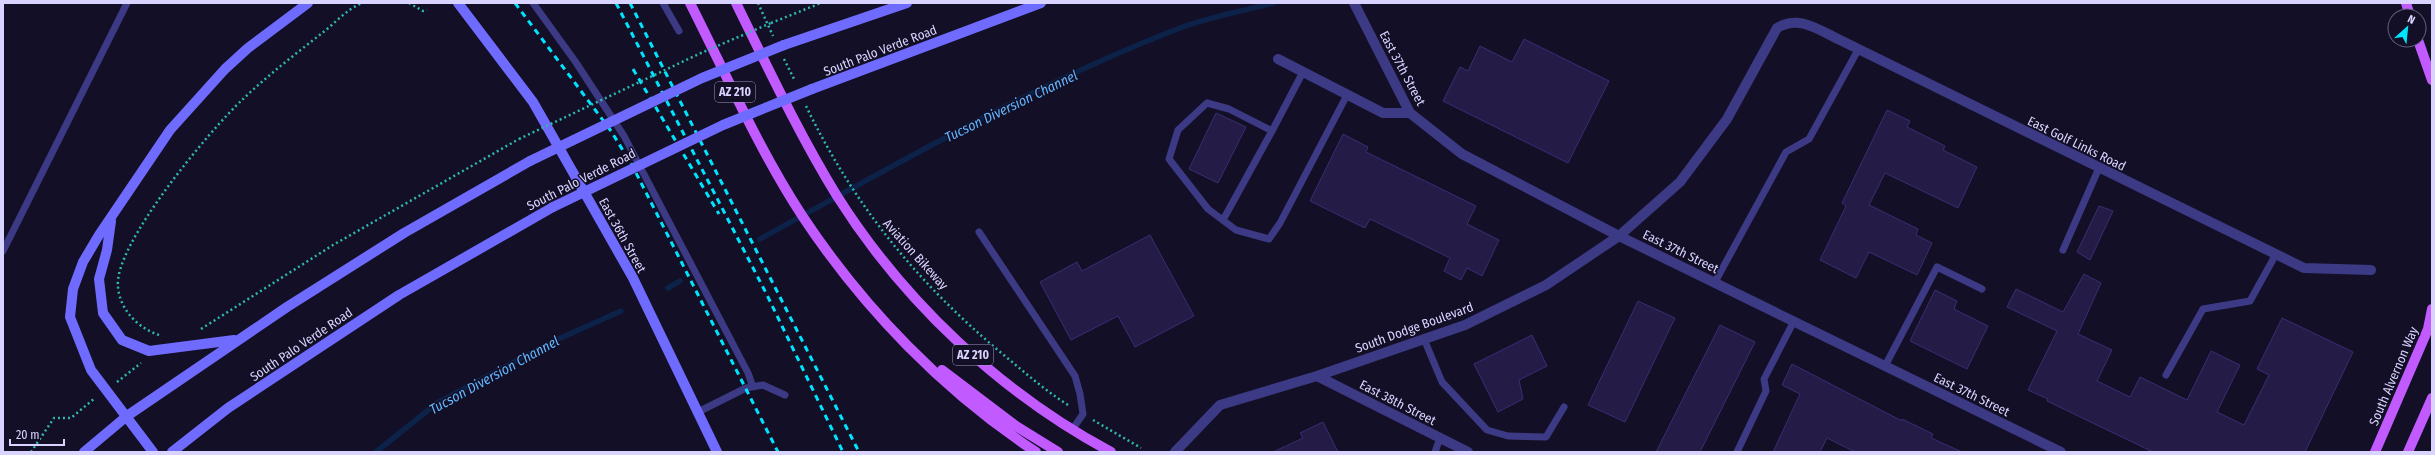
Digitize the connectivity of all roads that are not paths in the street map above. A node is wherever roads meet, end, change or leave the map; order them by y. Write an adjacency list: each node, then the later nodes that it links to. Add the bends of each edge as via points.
1 (128, 3): 27 (lane)
2 (308, 3): 23 (main road, via 248,48 202,92 154,153)
3 (458, 3): 44 (main road, East 36th Street, via 533,102 633,278)
4 (533, 3): 40 (lane, via 575,60 624,136)
5 (664, 3): 12 (lane)
6 (690, 3): 30 (main road, AZ 210, via 782,180 827,250)
7 (736, 3): 46 (main road, AZ 210, via 817,161 860,230 953,336 1019,392)
8 (907, 3): 36 (main road, bridge, via 702,78 530,162 404,233)
9 (1041, 3): 50 (main road, South Palo Verde Road, bridge, via 723,125 552,207 399,295 228,408)
10 (1354, 3): 19 (street, East 37th Street)
11 (1778, 28): 14 (street, East Golf Links Road, via 1797,21); 25 (street, South Dodge Boulevard, via 1727,119 1680,182)
12 (679, 31)
13 (2421, 48): 17 (main road)
14 (1858, 50): 21 (street, East Golf Links Road); 31 (lane, via 1809,139 1786,152)
15 (1278, 59): 16 (street)
16 (1303, 72): 18 (street); 20 (lane)
17 (2432, 80)
18 (1347, 95): 19 (street, via 1383,113); 22 (lane, via 1280,223 1268,239 1236,230)
19 (1410, 113): 25 (street, East 37th Street, via 1462,154)
20 (1272, 131): 22 (lane); 22 (lane, via 1229,109 1207,103 1178,130 1169,158 1208,209)
21 (2099, 168): 26 (lane); 28 (street, East Golf Links Road)
22 (1223, 220)
23 (111, 221): 36 (main road, via 99,280 103,313 122,340 149,351); 45 (main road, via 99,235 83,262 73,288 70,317 92,370)
24 (979, 232): 46 (lane, via 1075,376 1083,414)
25 (1619, 236): 31 (street, East 37th Street); 35 (street, South Dodge Boulevard, via 1546,285 1465,325)
26 (2063, 250)
27 (3, 251)
28 (2276, 254): 29 (street, East Golf Links Road, via 2304,268); 38 (lane, via 2250,300 2203,309)
29 (2371, 270)
30 (852, 282): 52 (main road, AZ 210, via 899,337 941,378 980,411); 53 (main road, via 942,370 1016,426)
31 (1715, 282): 34 (street, East 37th Street)
32 (1982, 289): 37 (lane, via 1937,267)
33 (2432, 309): 60 (main road, South Alvernon Way, via 2428,329)
34 (1794, 321): 37 (street, East 37th Street); 58 (lane, via 1764,380 1766,391)
35 (1424, 339): 39 (street, South Dodge Boulevard); 43 (lane, via 1442,382 1487,430 1508,436 1546,437)
36 (237, 340): 45 (main road)
37 (1885, 366): 59 (street, East 37th Street)
38 (2166, 375)
39 (1317, 376): 47 (street, East 38th Street); 55 (street, South Dodge Boulevard, via 1220,405)
40 (753, 387): 41 (lane, via 763,385); 44 (lane)
41 (785, 395)
42 (2432, 398): 61 (main road)
43 (1564, 407)
44 (698, 412): 51 (main road, East 36th Street)
45 (126, 416): 48 (main road); 49 (main road)
46 (1072, 430): 54 (main road, AZ 210)
47 (1440, 438): 56 (lane); 57 (street, East 38th Street)
48 (84, 452)
49 (153, 452)
50 (172, 452)
51 (717, 452)
52 (1036, 452)
53 (1058, 452)
54 (1111, 452)
55 (1175, 452)
56 (1434, 452)
57 (1468, 452)
58 (1737, 452)
59 (2061, 452)
60 (2375, 452)
61 (2408, 452)

